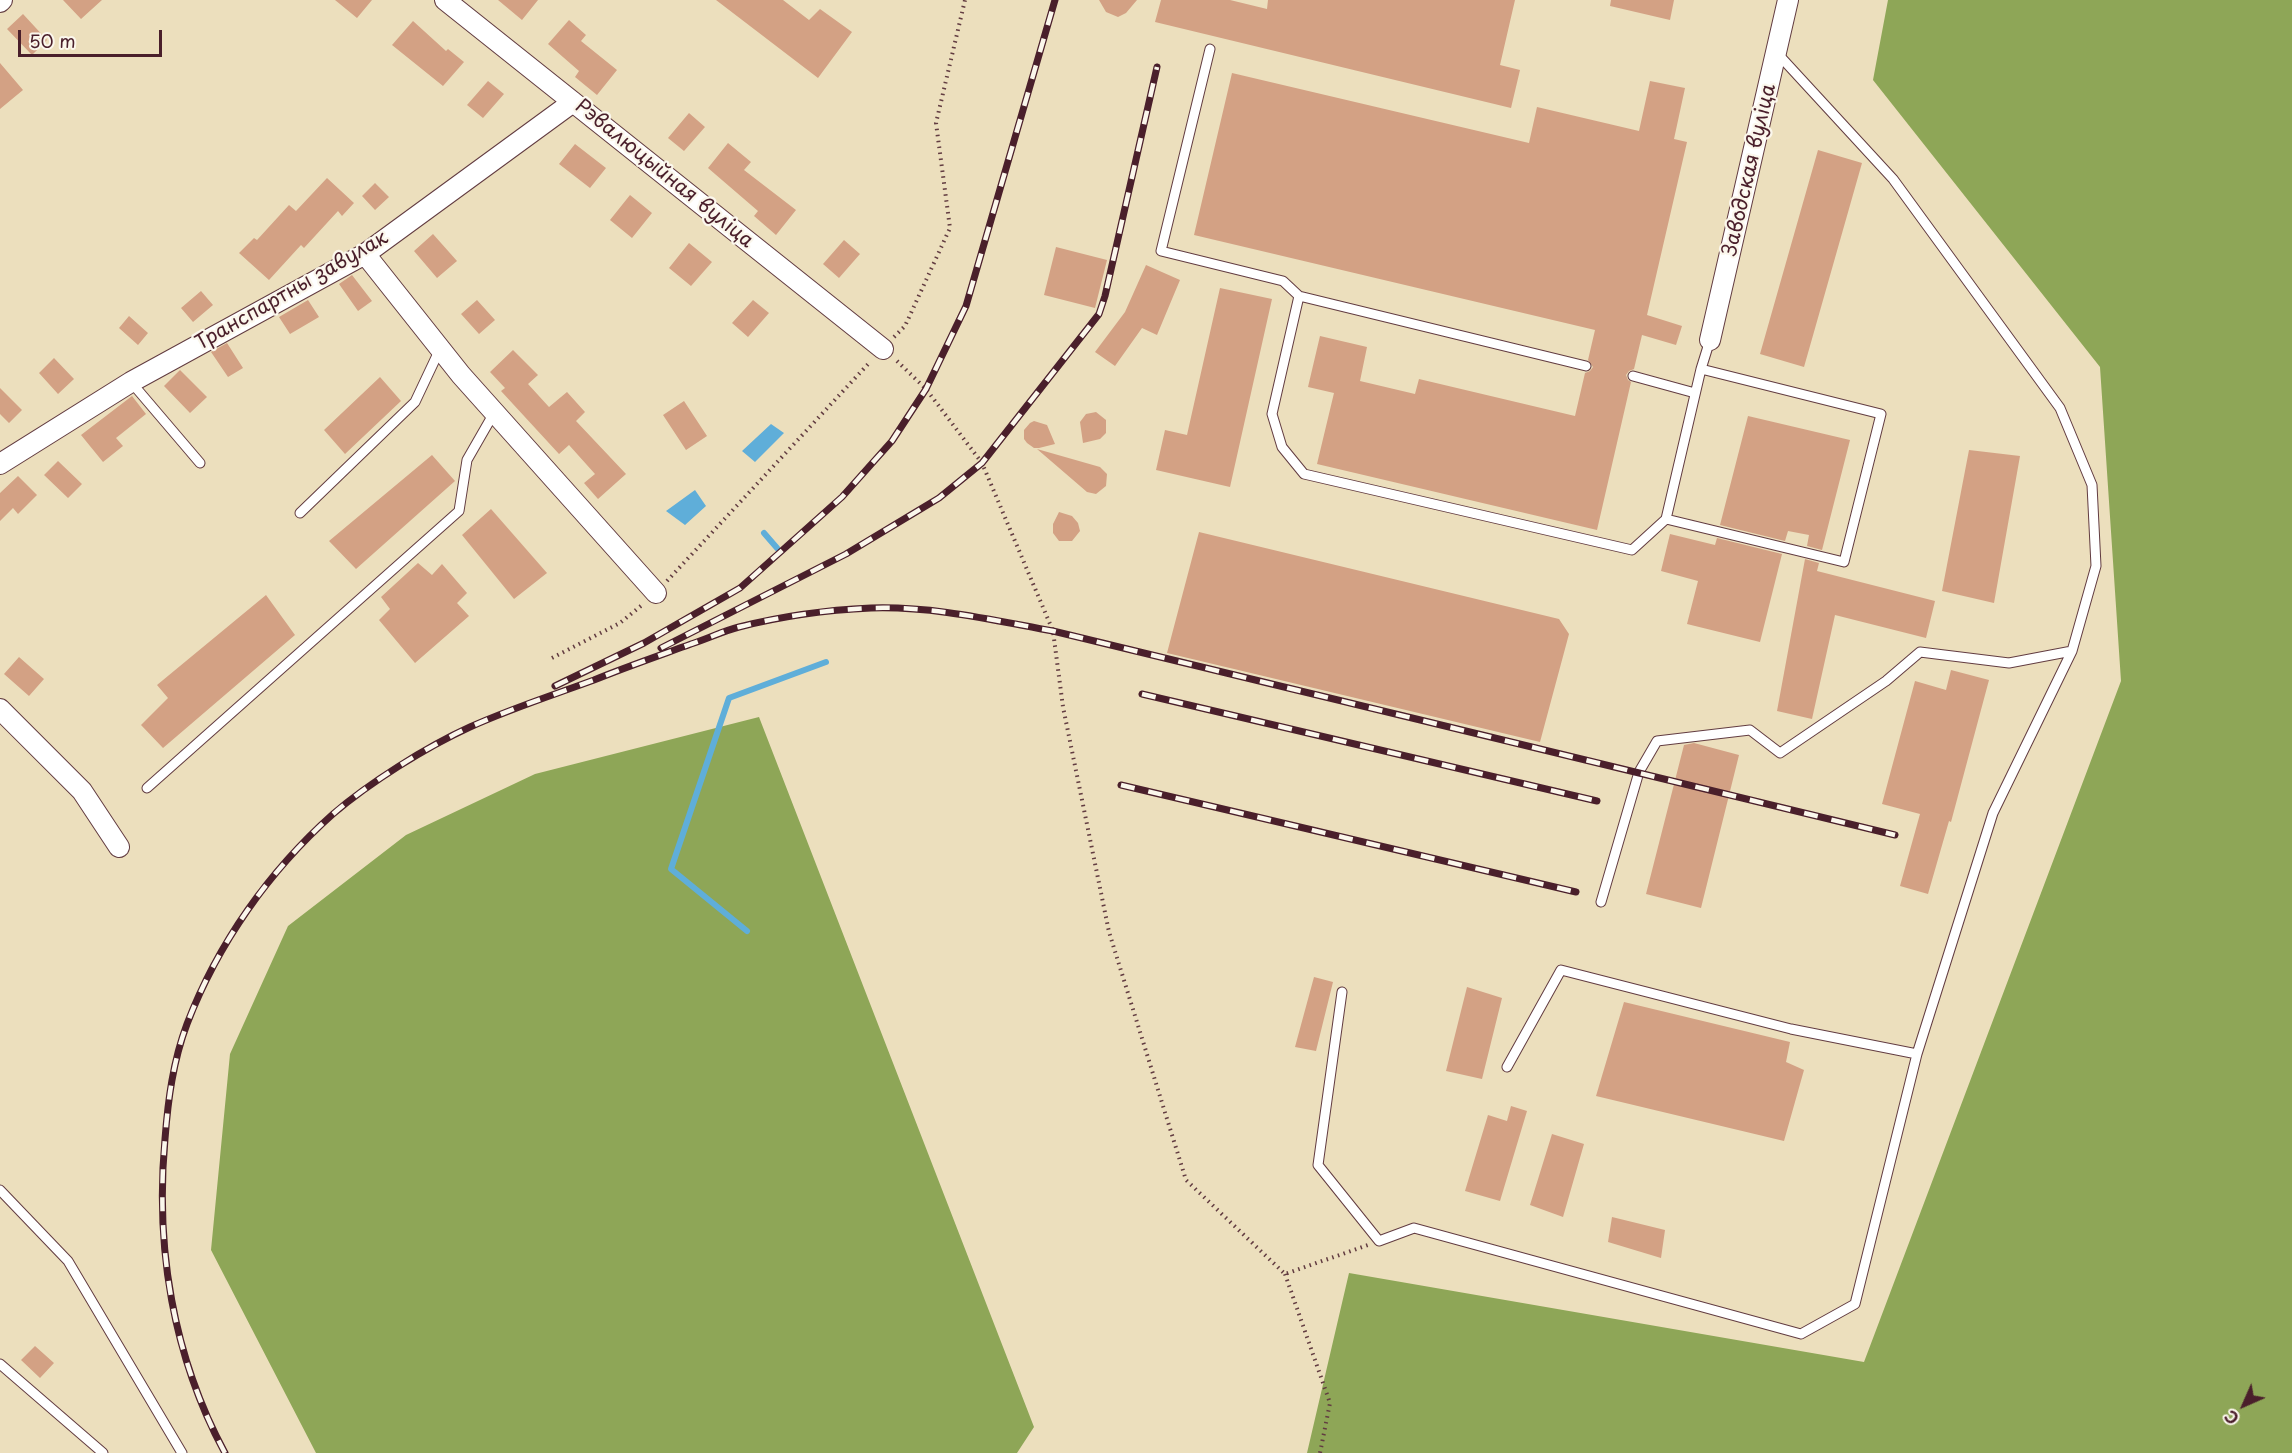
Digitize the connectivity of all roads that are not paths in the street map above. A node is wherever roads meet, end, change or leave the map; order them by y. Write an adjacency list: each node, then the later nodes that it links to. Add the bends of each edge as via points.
1 (445, 0): 5 (street, Рэвалюцыйная вуліца)
2 (1788, 0): 4 (street, Заводская вуліца)
3 (1210, 49): 7 (lane, via 1161,251 1283,281)
4 (1778, 53): 8 (street, Заводская вуліца); 22 (lane, via 1893,179 2060,408 2092,485 2096,566)
5 (573, 102): 6 (street, Транспартны завулак); 10 (street, Рэвалюцыйная вуліца)
6 (365, 254): 9 (street); 14 (street, Транспартны завулак)
7 (1299, 296): 11 (lane); 20 (lane, via 1272,414 1282,447 1304,474 1632,550)
8 (1710, 340): 12 (lane)
9 (440, 349): 16 (street); 19 (lane, via 415,402)
10 (883, 349)
11 (1586, 366)
12 (1701, 369): 15 (lane); 20 (lane, via 1881,414 1844,562)
13 (1633, 376): 15 (lane)
14 (131, 382): 17 (lane); 18 (street, Транспартны завулак)
15 (1695, 393): 20 (lane)
16 (494, 413): 21 (street); 26 (lane, via 467,460 459,511)
17 (200, 463)
18 (0, 464)
19 (300, 513)
20 (1666, 519)
21 (656, 593)
22 (2072, 651): 28 (lane, via 2009,663 1920,652 1886,681 1780,753 1750,730 1657,741 1639,772); 30 (lane, via 1993,813)
23 (0, 709): 24 (street)
24 (17, 724): 25 (street); 27 (street, via 82,791)
25 (0, 735)
26 (147, 788)
27 (119, 847)
28 (1601, 902)
29 (1342, 992): 30 (lane, via 1318,1165 1379,1241 1414,1228 1801,1334 1855,1304)
30 (1917, 1054): 31 (lane, via 1791,1029 1561,970)
31 (1507, 1066)
32 (0, 1190): 35 (lane, via 68,1261)
33 (0, 1364): 34 (lane)
34 (103, 1453)
35 (182, 1453)

